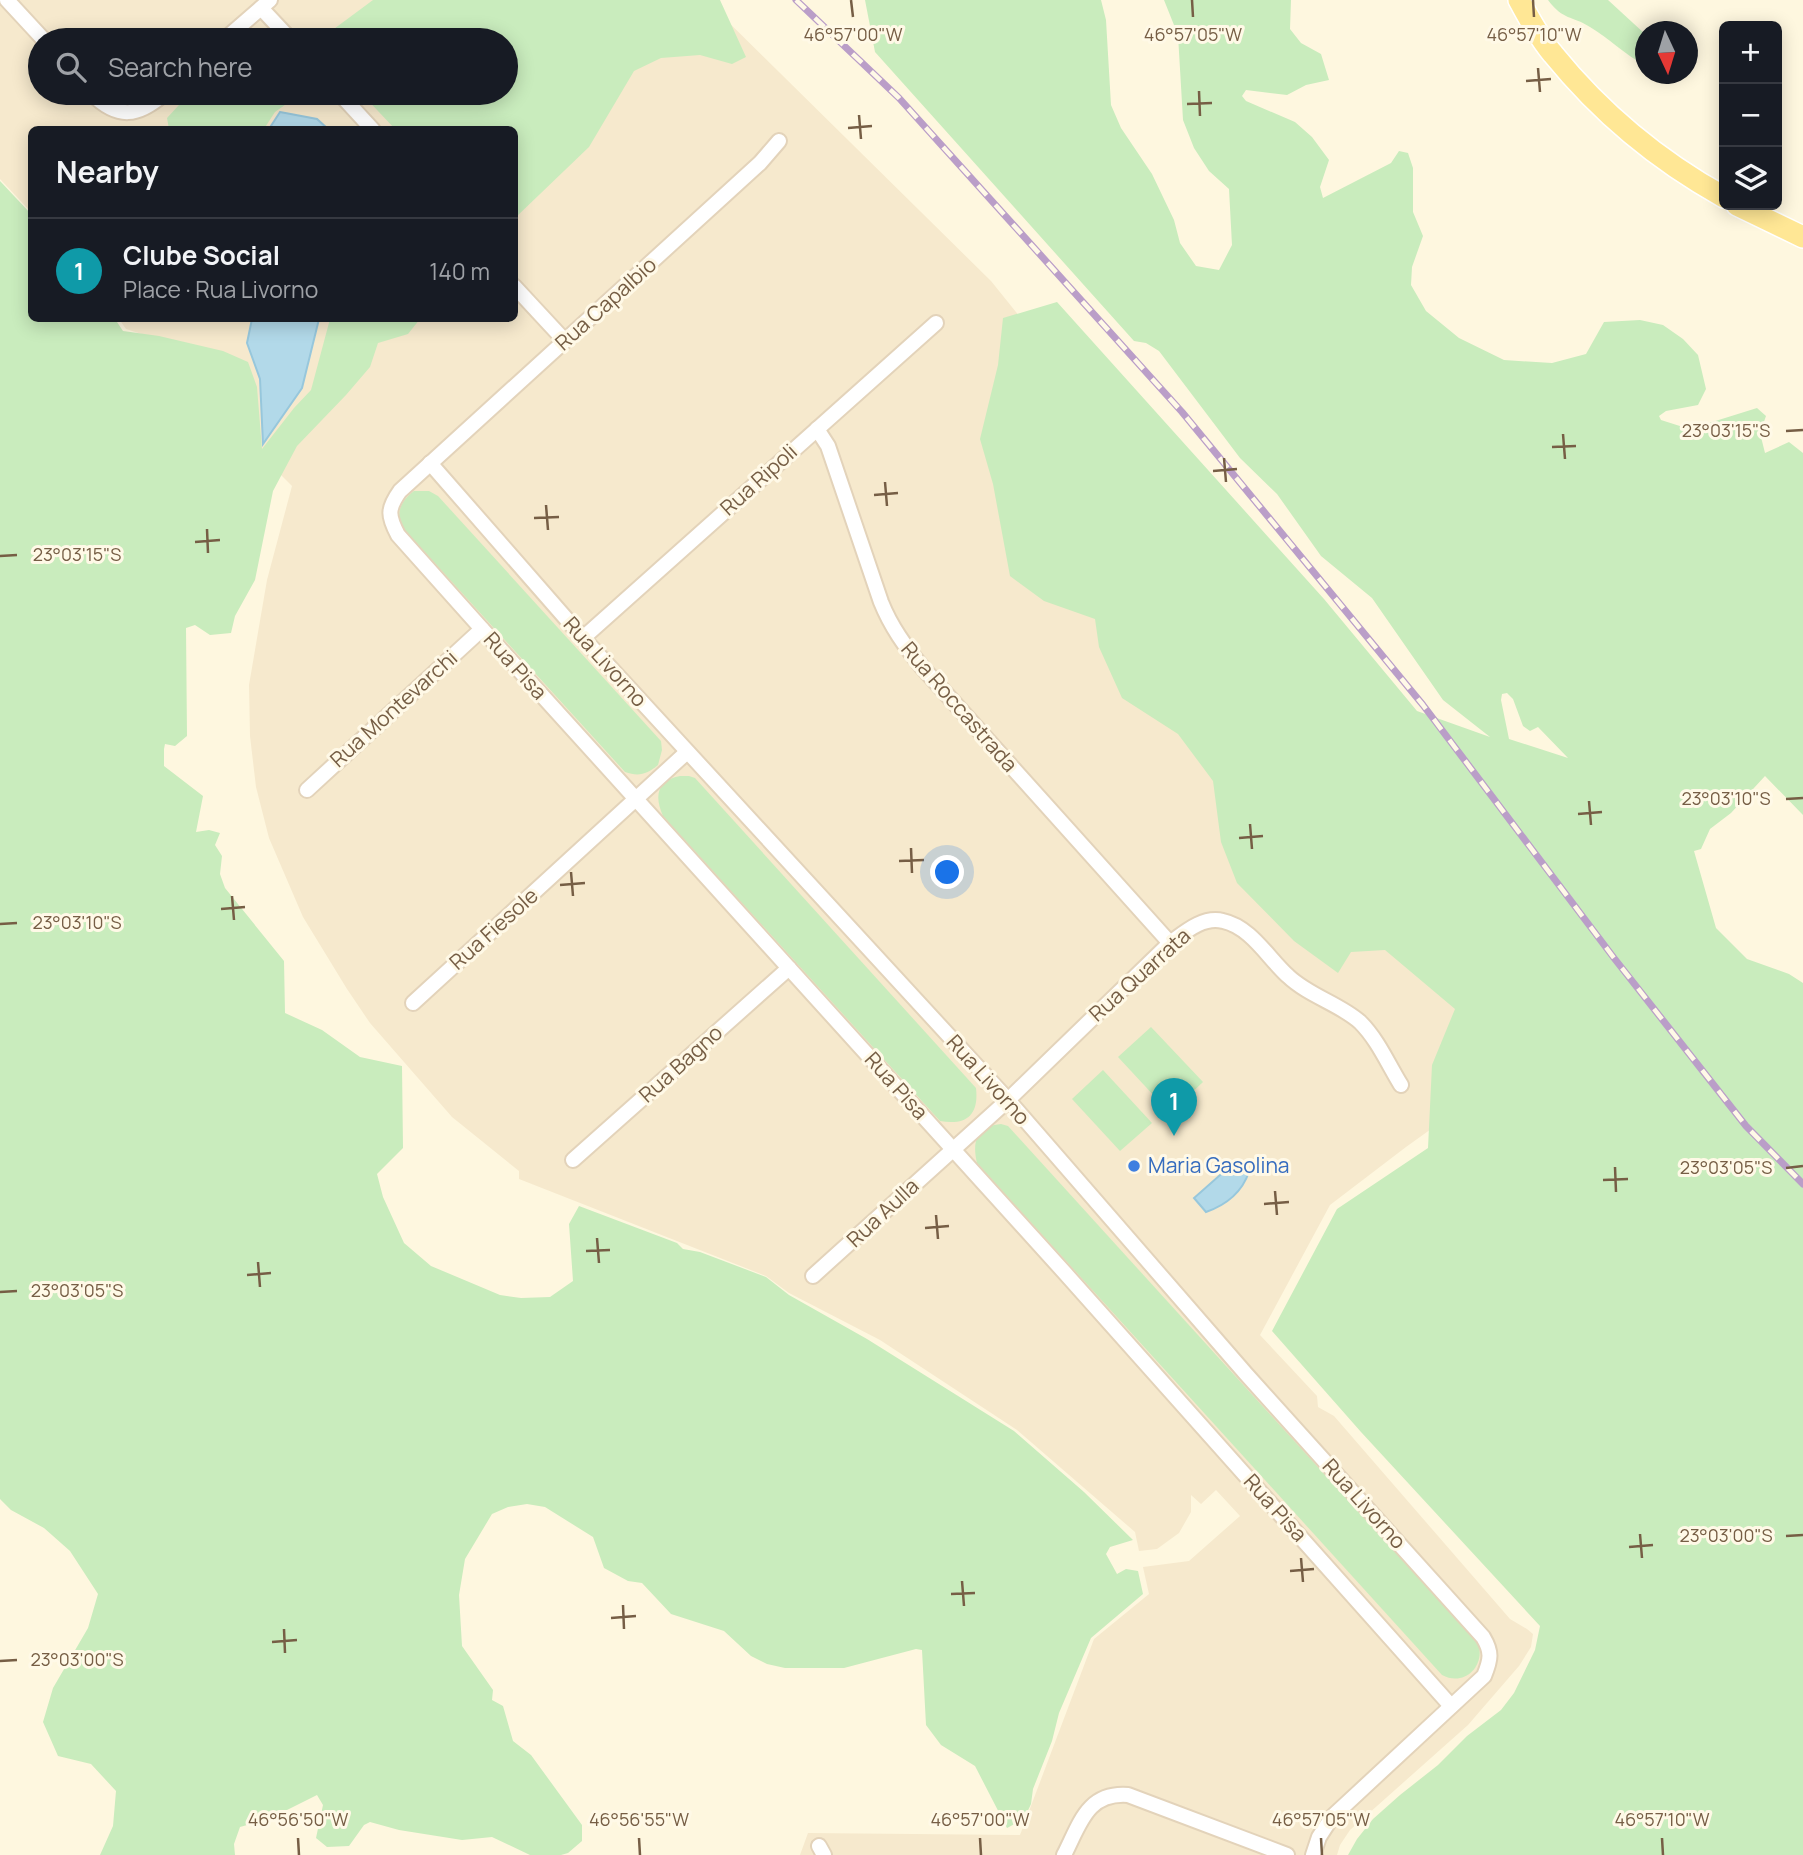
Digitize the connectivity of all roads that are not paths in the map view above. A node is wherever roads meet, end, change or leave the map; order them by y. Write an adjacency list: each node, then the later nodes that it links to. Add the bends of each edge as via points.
1 (7, 0): 4 (street)
2 (1518, 0): 12 (main road, via 1551,53 1621,125 1661,158)
3 (266, 4): 5 (street); 6 (street)
4 (33, 28)
5 (238, 28)
6 (283, 28)
7 (105, 105): 8 (street, via 130,113)
8 (150, 105)
9 (350, 105): 10 (street)
10 (369, 126)
11 (779, 141): 17 (street, Rua Capalbio)
12 (1719, 195)
13 (1747, 210): 14 (main road)
14 (1803, 237)
15 (518, 290): 17 (street)
16 (936, 323): 18 (street, Rua Ripoli)
17 (565, 341): 19 (street, Rua Capalbio)
18 (817, 429): 21 (street, Rua Ripoli); 25 (street, Rua Roccastrada, via 828,446 881,602 902,644)
19 (430, 463): 20 (street, Rua Pisa, via 391,503 391,517 398,535); 21 (street, Rua Livorno)
20 (482, 629): 23 (street, Rua Montevarchi); 24 (street, Rua Pisa)
21 (583, 638): 22 (street, Rua Livorno)
22 (687, 752): 24 (street, Rua Fiesole); 29 (street, Rua Livorno)
23 (307, 790)
24 (636, 799): 26 (street, Rua Pisa); 27 (street, Rua Fiesole)
25 (1170, 943): 28 (street, Rua Quarrata, via 1210,920 1238,927 1307,991 1358,1021 1373,1037); 29 (street, Rua Quarrata)
26 (789, 968): 30 (street, Rua Pisa); 31 (street, Rua Bagno)
27 (413, 1003)
28 (1401, 1086)
29 (1008, 1100): 30 (street, Rua Quarrata); 33 (street, Rua Livorno, via 1483,1637 1490,1656 1484,1676)
30 (953, 1149): 32 (street, Rua Aulla); 33 (street, Rua Pisa)
31 (573, 1160)
32 (813, 1276)
33 (1451, 1706): 36 (street, Rua Livorno, via 1332,1817)
34 (1064, 1855): 35 (street, via 1093,1804 1116,1794)
35 (1287, 1855)
36 (1312, 1855)

